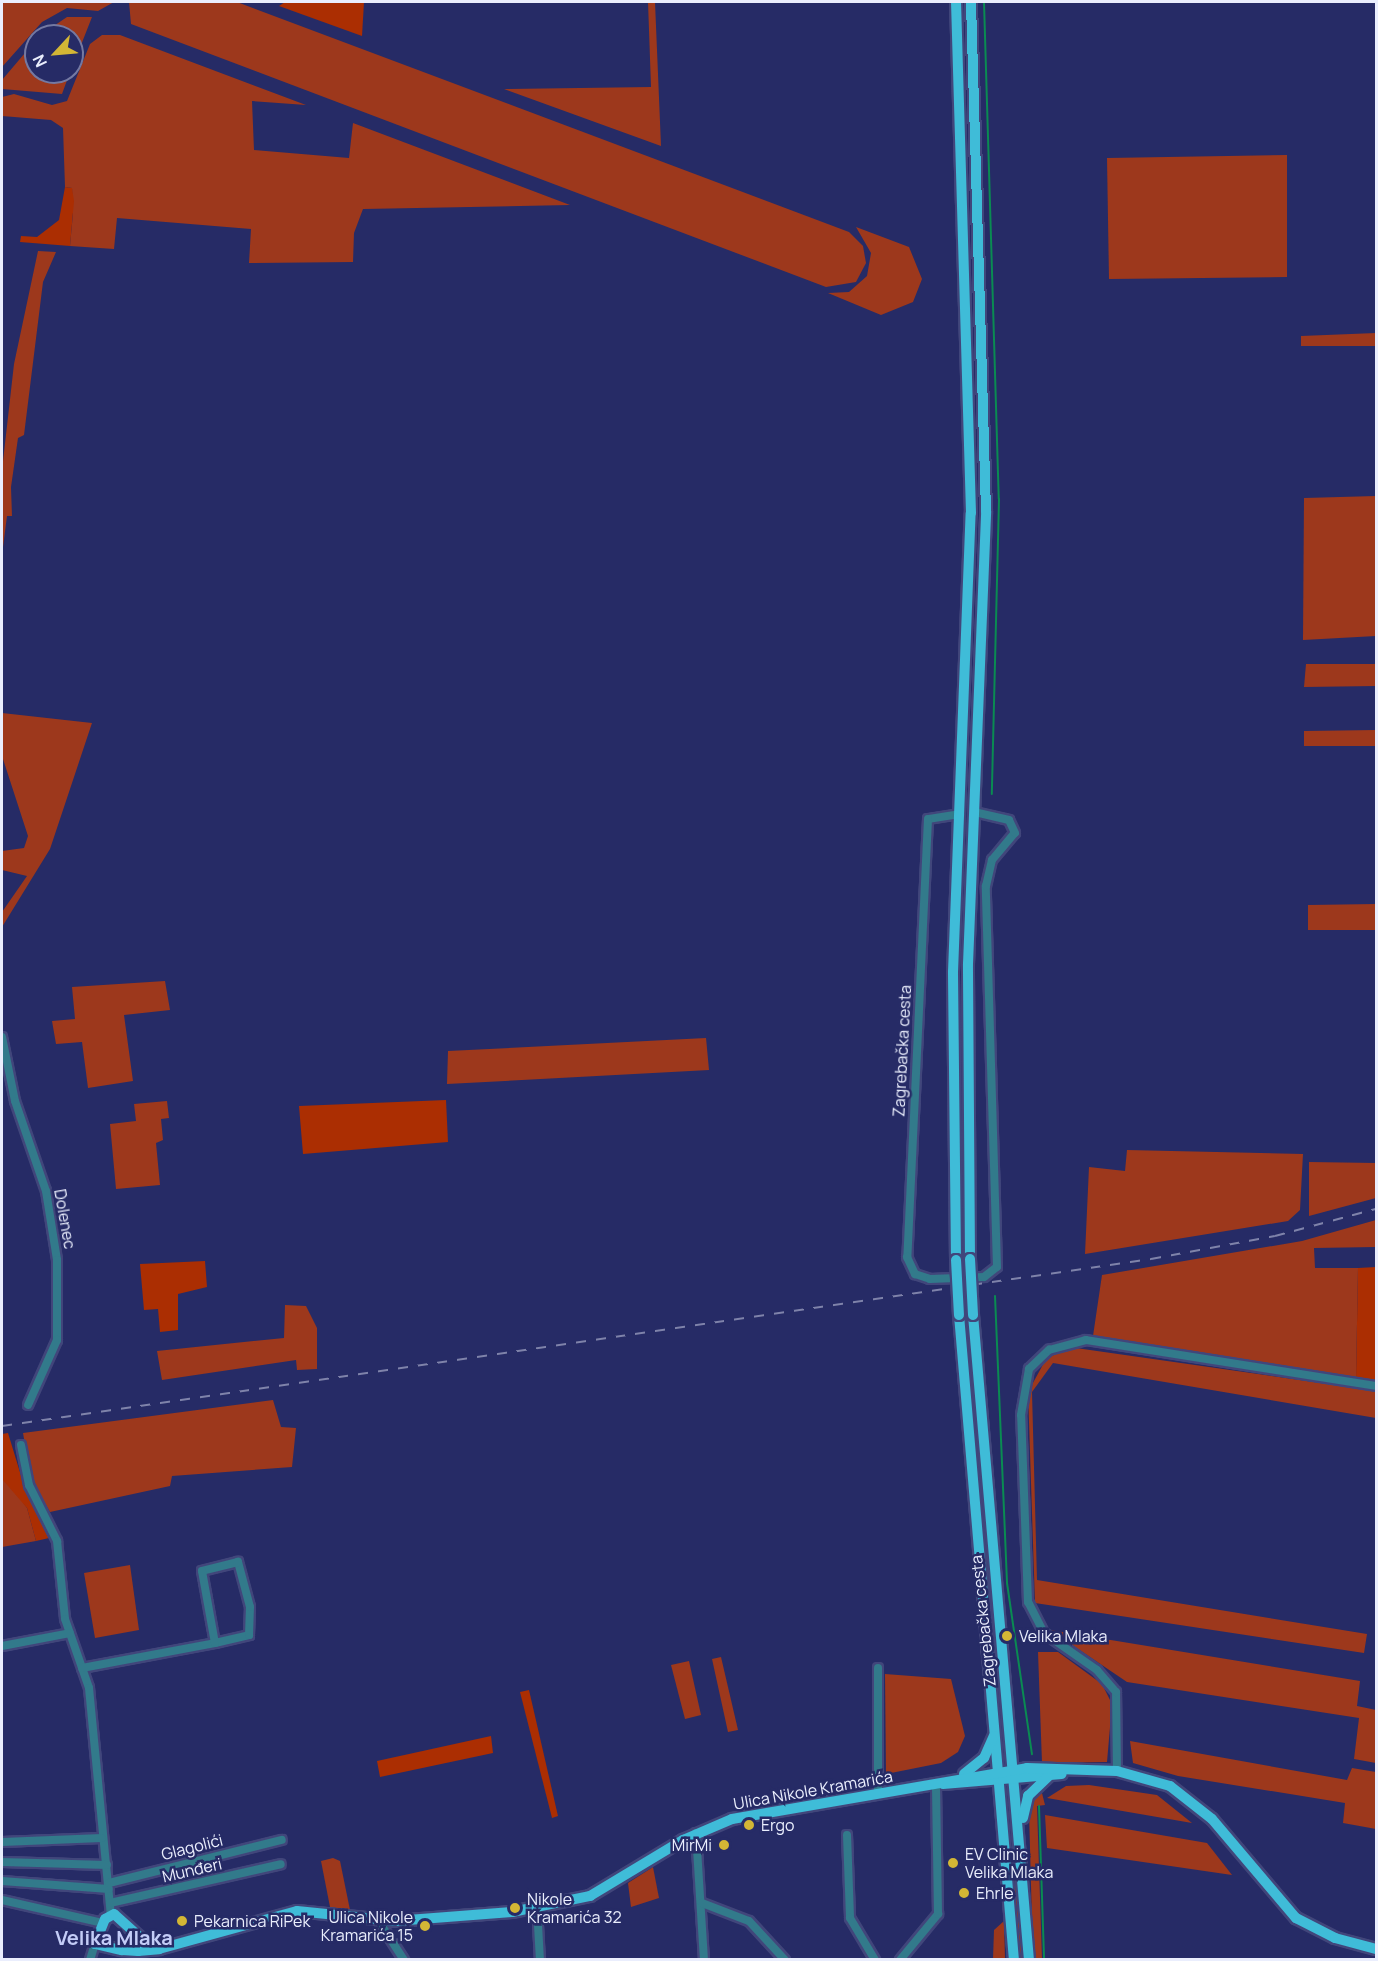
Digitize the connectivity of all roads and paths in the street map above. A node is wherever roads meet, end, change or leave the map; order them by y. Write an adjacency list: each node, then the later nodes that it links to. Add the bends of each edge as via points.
1 (956, 2): 4 (main road, Zagrebačka cesta, via 971,445)
2 (971, 2): 3 (main road, Zagrebačka cesta, via 986,511)
3 (975, 812): 4 (street, Zagrebačka cesta, via 1000,816 1015,830 1012,841 992,860 986,886 997,1263 984,1277 930,1279 915,1275 907,1257 928,819); 17 (main road, Zagrebačka cesta, bridge, via 967,1027 970,1259 985,1490)
4 (960, 814): 14 (main road, Zagrebačka cesta, bridge, via 952,1025 958,1315)
5 (2, 1037): 7 (street, Dolenec, via 15,1101 46,1191 57,1260 57,1340)
6 (1377, 1386): 15 (street, via 1086,1340 1049,1350 1029,1369 1021,1415 1028,1602 1044,1633 1097,1670 1116,1692 1120,1709)
7 (28, 1405)
8 (21, 1445): 9 (street, via 29,1485 57,1541 60,1595)
9 (70, 1633): 11 (street); 12 (street)
10 (215, 1643): 10 (street, via 252,1632 243,1566 238,1562 202,1570); 12 (street)
11 (2, 1646)
12 (82, 1668): 26 (street, via 93,1708)
13 (878, 1668): 22 (street)
14 (996, 1733): 18 (main road, Zagrebačka cesta); 19 (main road, via 984,1758)
15 (1118, 1771): 16 (main road); 41 (main road, via 1156,1779 1188,1797 1296,1918 1335,1938)
16 (1068, 1772): 17 (main road); 20 (main road)
17 (1015, 1775): 18 (main road); 20 (main road); 23 (main road, Zagrebačka cesta)
18 (1000, 1776): 19 (main road, Ulica Nikole Kramarića); 21 (main road, Ulica Nikole Kramarića); 49 (main road, Zagrebačka cesta)
19 (959, 1777): 21 (main road, Ulica Nikole Kramarića)
20 (1048, 1777): 23 (main road, via 1028,1796)
21 (936, 1783): 22 (main road, Ulica Nikole Kramarića); 48 (street, via 938,1914)
22 (878, 1794): 24 (main road, Ulica Nikole Kramarića, via 768,1810)
23 (1020, 1824): 50 (main road, Zagrebačka cesta)
24 (696, 1833): 35 (street); 36 (main road, Ulica Nikole Kramarića, via 599,1892)
25 (847, 1835): 47 (street, via 849,1918)
26 (102, 1838): 28 (street); 31 (street)
27 (282, 1840): 33 (street, Glagolići)
28 (2, 1842)
29 (2, 1862): 31 (street)
30 (281, 1864): 37 (street, Munđeri)
31 (107, 1865): 33 (street)
32 (2, 1881): 33 (street, Glagolići)
33 (109, 1886): 37 (street)
34 (2, 1900): 37 (street)
35 (702, 1902): 45 (street); 46 (street, via 749,1921)
36 (537, 1907): 38 (main road, Ulica Nikole Kramarića, via 472,1918); 44 (street)
37 (108, 1913): 39 (main road); 40 (main road, via 124,1920)
38 (378, 1920): 40 (main road, Ulica Nikole Kramarića, via 297,1911); 43 (street)
39 (95, 1944): 40 (main road, Ulica Nikole Kramarića, via 122,1950); 42 (street)
40 (153, 1949)
41 (1377, 1949)
42 (90, 1959)
43 (404, 1959)
44 (540, 1959)
45 (704, 1959)
46 (785, 1959)
47 (875, 1959)
48 (900, 1959)
49 (1014, 1959)
50 (1029, 1959)

